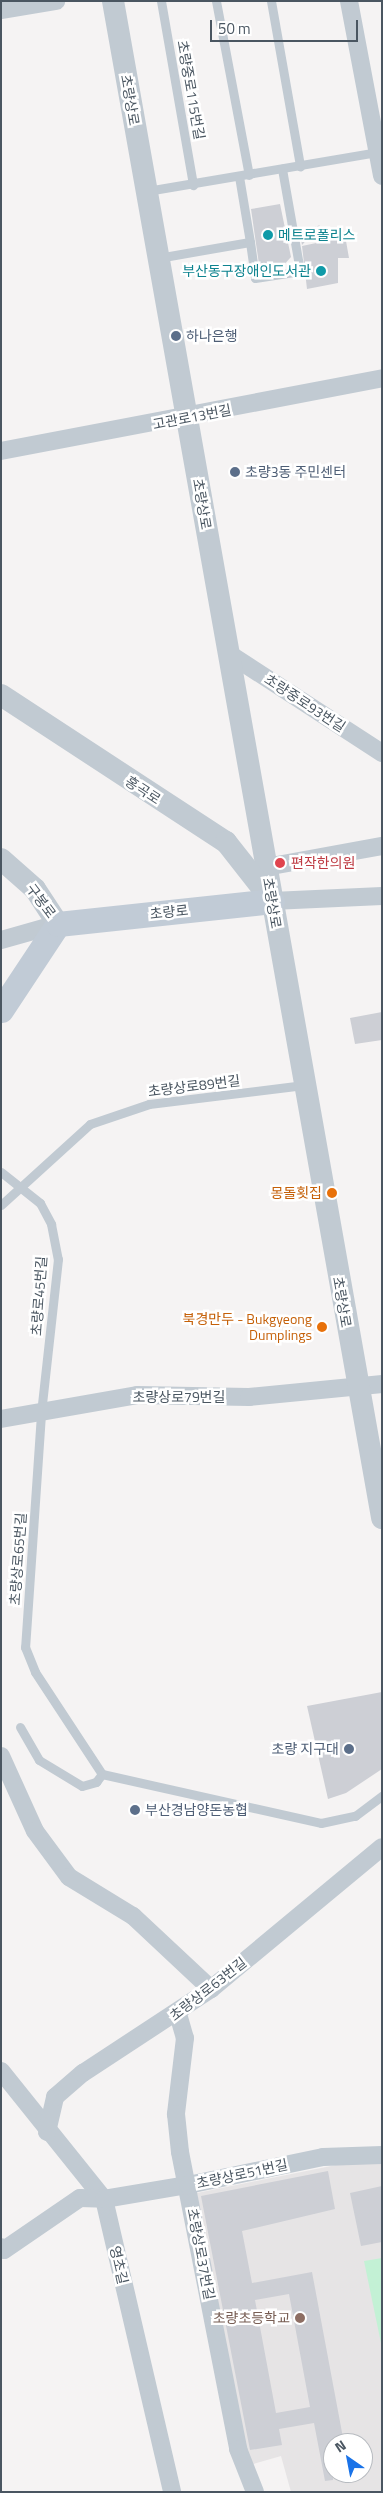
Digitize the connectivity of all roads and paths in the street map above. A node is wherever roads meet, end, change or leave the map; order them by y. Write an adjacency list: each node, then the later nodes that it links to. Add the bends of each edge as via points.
1 (56, 1): 7 (street)
2 (113, 1): 15 (street, 초량상로)
3 (161, 1): 14 (lane, 초량중로115번길)
4 (216, 1): 11 (lane)
5 (271, 1): 9 (lane)
6 (348, 1): 8 (street)
7 (1, 10)
8 (377, 152): 9 (lane); 13 (street)
9 (300, 166): 10 (lane)
10 (282, 168): 11 (lane); 16 (lane, via 300,271 255,278)
11 (249, 174): 12 (lane)
12 (239, 176): 14 (lane); 16 (lane)
13 (382, 176)
14 (193, 184): 15 (lane)
15 (146, 191): 17 (street, 초량상로)
16 (250, 242): 17 (lane)
17 (158, 258): 19 (street, 초량상로)
18 (382, 378): 19 (street, 고관로13번길)
19 (186, 419): 20 (street, 고관로13번길); 21 (street, 초량상로)
20 (1, 451)
21 (228, 653): 23 (street, 초량중로93번길); 25 (street, 초량상로)
22 (1, 695): 28 (street, 홍곡로, via 226,842)
23 (382, 753)
24 (382, 846): 25 (street)
25 (266, 867): 28 (street, 초량상로)
26 (5, 869): 29 (street, 구봉로, via 36,889)
27 (382, 896): 28 (street, 초량로)
28 (272, 900): 29 (main road, 초량로); 32 (street, 초량상로)
29 (58, 924): 30 (street); 31 (main road)
30 (1, 940)
31 (1, 1010)
32 (304, 1085): 34 (lane, 초량상로89번길, via 149,1104 90,1124); 37 (street, 초량상로)
33 (1, 1172): 34 (lane, 초량로45번길)
34 (21, 1187): 35 (lane, 초량상로89번길); 38 (lane, 초량로45번길, via 40,1203 51,1224 58,1259)
35 (1, 1205)
36 (382, 1384): 37 (street, 초량상로79번길)
37 (358, 1388): 38 (street, 초량상로79번길, via 249,1396 137,1394); 40 (street, 초량상로)
38 (41, 1414): 39 (street, 초량상로79번길); 43 (lane, 초량상로65번길, via 25,1647 35,1672)
39 (1, 1419)
40 (382, 1518)
41 (20, 1727): 43 (lane, via 39,1760 82,1786 96,1782)
42 (1, 1756): 46 (street, via 35,1830 69,1877 133,1916)
43 (102, 1774): 44 (lane, via 322,1823 355,1816)
44 (382, 1796)
45 (382, 1847): 46 (street, 초량상로63번길)
46 (211, 1989): 47 (street, 초량상로63번길)
47 (178, 2014): 49 (street, 초량상로63번길, via 83,2073 55,2097); 51 (street, 초량상로37번길, via 185,2038 176,2114)
48 (1, 2071): 49 (street, 영초길)
49 (47, 2132): 52 (street, 영초길)
50 (382, 2155): 51 (street, 초량상로51번길, via 324,2157)
51 (188, 2186): 52 (street, 초량상로51번길); 55 (street, 초량상로37번길, via 238,2448)
52 (104, 2199): 53 (street, 초량상로51번길, via 80,2198 4,2250); 54 (street, 영초길)
53 (1, 2247)
54 (172, 2492)
55 (256, 2492)

